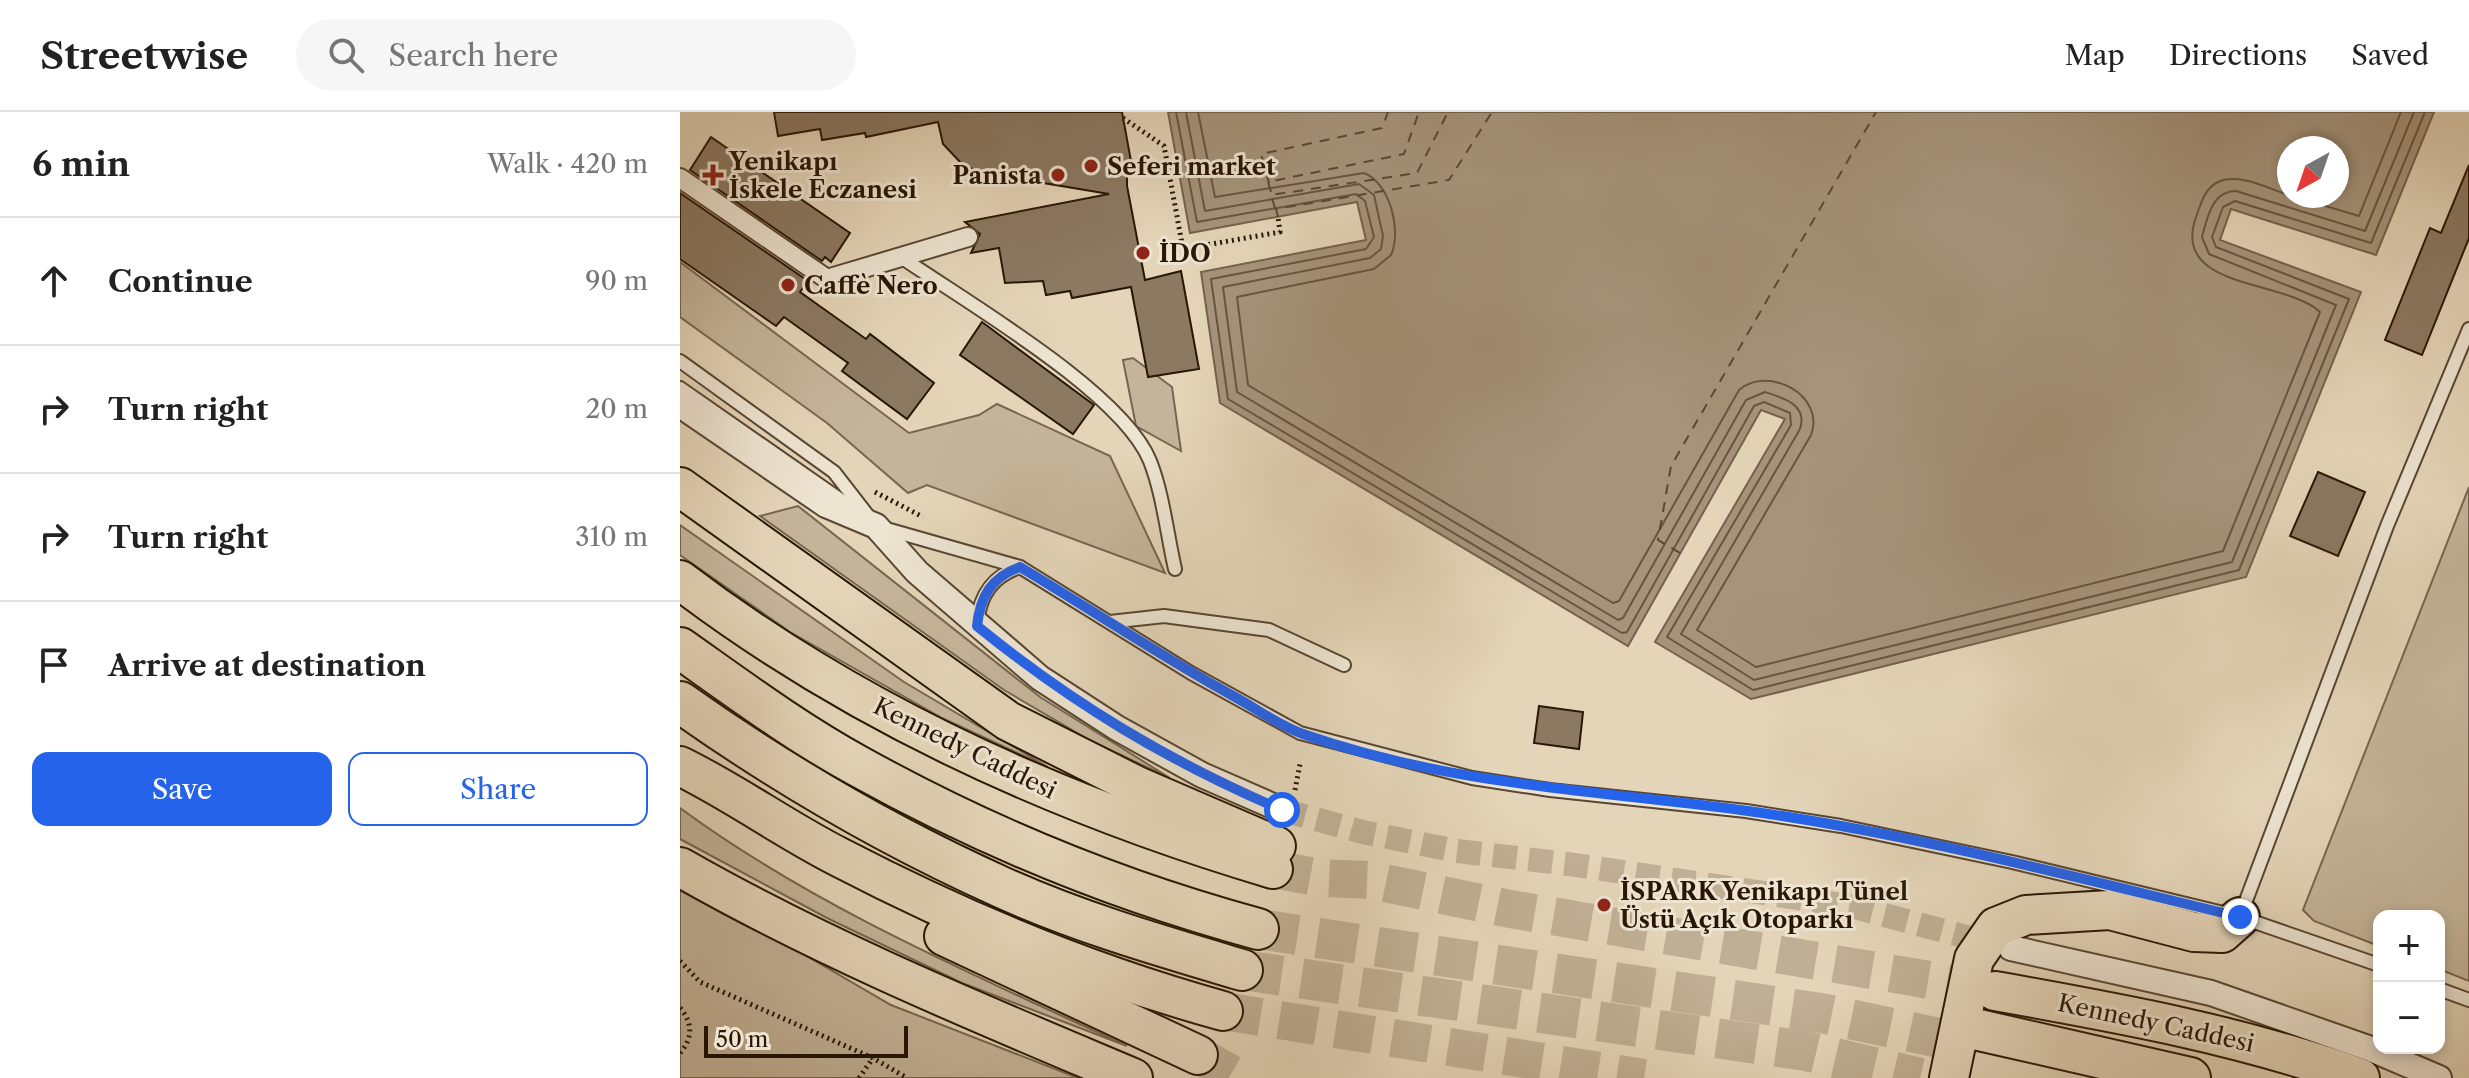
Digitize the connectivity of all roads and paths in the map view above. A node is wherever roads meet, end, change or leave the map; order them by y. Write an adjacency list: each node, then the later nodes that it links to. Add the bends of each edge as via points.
1 (1123, 118): 3 (path, via 1164,146 1183,249 1280,232)
2 (680, 178): 5 (street, via 827,279)
3 (1278, 217)
4 (968, 237): 5 (street)
5 (901, 257): 13 (lane, via 1097,393 1124,423 1150,460)
6 (2469, 329): 24 (lane, via 2387,526)
7 (680, 361): 11 (lane, via 834,472)
8 (680, 388): 11 (lane)
9 (680, 405): 11 (street, via 826,505)
10 (680, 487): 22 (main road, via 1008,721 1137,786)
11 (876, 526): 12 (lane); 16 (street)
12 (1020, 567): 15 (lane); 16 (lane, via 991,584)
13 (1175, 569)
14 (680, 580): 22 (main road, Kennedy Caddesi, via 811,670 916,728 1075,801 1181,842)
15 (1110, 622): 18 (lane, via 1164,616 1269,630); 24 (lane, via 1300,733 1389,758 1550,790 1841,826)
16 (977, 626): 22 (street, via 1040,678 1202,775)
17 (680, 648): 25 (highway, via 856,765 958,818 1102,880)
18 (1344, 665)
19 (680, 702): 29 (highway, via 809,786 1002,887 1088,921)
20 (680, 766): 34 (main road, via 929,903 1040,951)
21 (680, 776): 36 (main road, via 728,818 846,889)
22 (1277, 841)
23 (680, 867): 40 (main road, via 908,983)
24 (2240, 917): 28 (lane); 41 (main road, via 2222,933 2194,932 2110,910 2026,915 1996,927 1974,959)
25 (1258, 929)
26 (2011, 948): 45 (street, via 2211,993)
27 (680, 961): 37 (path, via 700,982)
28 (2373, 963)
29 (1242, 970)
30 (1995, 991): 44 (main road, Kennedy Caddesi, via 2245,1041)
31 (2445, 991): 32 (lane)
32 (2469, 1000)
33 (680, 1008): 35 (path, via 690,1026)
34 (1223, 1011)
35 (680, 1053)
36 (1198, 1055)
37 (873, 1058): 38 (path); 39 (path)
38 (859, 1078)
39 (907, 1078)
40 (1133, 1078)
41 (1949, 1078)
42 (2091, 1078): 43 (highway, via 1978,1038)
43 (2190, 1078)
44 (2360, 1078)
45 (2439, 1078)

